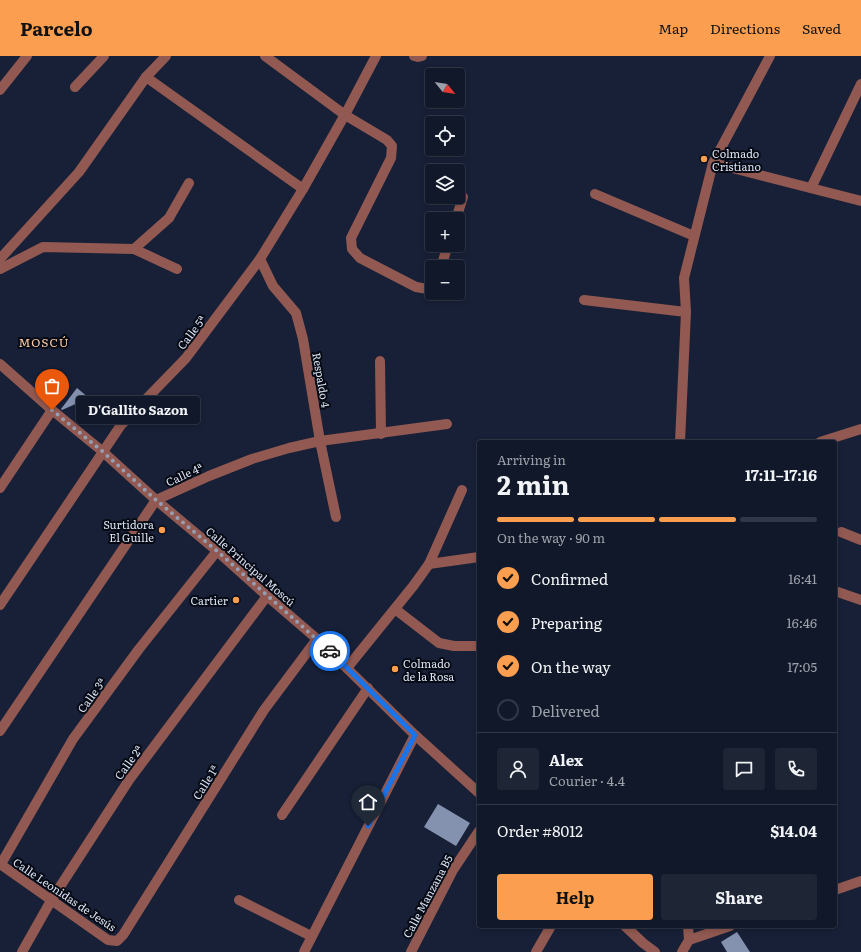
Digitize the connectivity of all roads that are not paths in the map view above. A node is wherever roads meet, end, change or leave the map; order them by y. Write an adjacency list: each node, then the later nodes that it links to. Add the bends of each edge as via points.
1 (27, 56): 12 (street)
2 (104, 56): 11 (street)
3 (166, 56): 9 (street)
4 (265, 56): 13 (street)
5 (376, 56): 13 (street, Calle 5ª)
6 (414, 56): 7 (street)
7 (422, 56)
8 (770, 56): 14 (street)
9 (146, 77): 16 (street); 22 (street, via 79,172)
10 (861, 84): 17 (street)
11 (75, 87)
12 (0, 90)
13 (345, 115): 16 (street, Calle 5ª); 26 (street, via 387,140 392,146 391,158 351,238 352,250 360,258 416,287)
14 (713, 163): 17 (street); 20 (street)
15 (190, 183): 21 (street, via 169,218)
16 (303, 188): 23 (street, Calle 5ª)
17 (811, 188): 19 (street)
18 (596, 194): 20 (street)
19 (861, 201)
20 (694, 236): 28 (street, via 684,278)
21 (134, 249): 24 (street, via 43,247); 25 (street)
22 (0, 259)
23 (260, 259): 37 (street, Respaldo 4, via 272,286 296,313 303,339); 38 (street, Calle 5ª, via 186,358 121,425)
24 (0, 269)
25 (177, 269)
26 (425, 288)
27 (584, 300): 28 (street)
28 (686, 312): 35 (street)
29 (380, 361): 34 (street)
30 (0, 364): 31 (street, Calle Principal Moscú)
31 (52, 410): 38 (street, Calle Principal Moscú); 39 (street)
32 (447, 424): 34 (street, Calle 4ª)
33 (861, 429): 36 (street)
34 (381, 434): 37 (street, Calle 4ª)
35 (680, 440)
36 (826, 440)
37 (320, 441): 41 (street, Calle 4ª, via 252,459); 42 (street, Respaldo 4)
38 (102, 451): 41 (street, Calle Principal Moscú); 51 (street, Calle 5ª)
39 (0, 488)
40 (462, 490): 47 (street)
41 (156, 500): 45 (street, Calle Principal Moscú); 57 (street)
42 (336, 516)
43 (841, 532): 44 (street)
44 (861, 540)
45 (217, 551): 49 (street, Calle Principal Moscú); 62 (street, Calle 3ª, via 139,649 73,739)
46 (477, 558): 47 (street)
47 (429, 564): 52 (street)
48 (837, 592): 50 (street)
49 (267, 596): 53 (street, Calle Principal Moscú); 65 (street, Calle 2ª, via 129,780)
50 (861, 600)
51 (0, 605)
52 (395, 609): 54 (street, via 439,644); 55 (street)
53 (317, 639): 55 (street, Calle Principal Moscú); 73 (street, Calle 1ª, via 264,710)
54 (477, 646)
55 (347, 668): 56 (street, Calle Principal Moscú)
56 (368, 688): 58 (street, Calle Principal Moscú); 60 (street)
57 (0, 731)
58 (415, 735): 59 (street, Calle Principal Moscú); 71 (street)
59 (477, 791)
60 (282, 815)
61 (477, 834): 76 (street, Calle Manzana B5, via 453,870)
62 (0, 864): 65 (street, Calle Leonidas de Jesús)
63 (861, 881): 64 (street)
64 (837, 889)
65 (52, 899): 73 (street, Calle Leonidas de Jesús, via 108,940); 74 (street, Calle 2ª)
66 (239, 900): 71 (street)
67 (550, 928): 77 (street)
68 (627, 928): 78 (street)
69 (688, 928): 72 (street)
70 (724, 928): 72 (street)
71 (311, 936): 75 (street)
72 (689, 940): 79 (street)
73 (117, 941)
74 (22, 952)
75 (304, 952)
76 (411, 952)
77 (536, 952)
78 (655, 952)
79 (682, 952)

